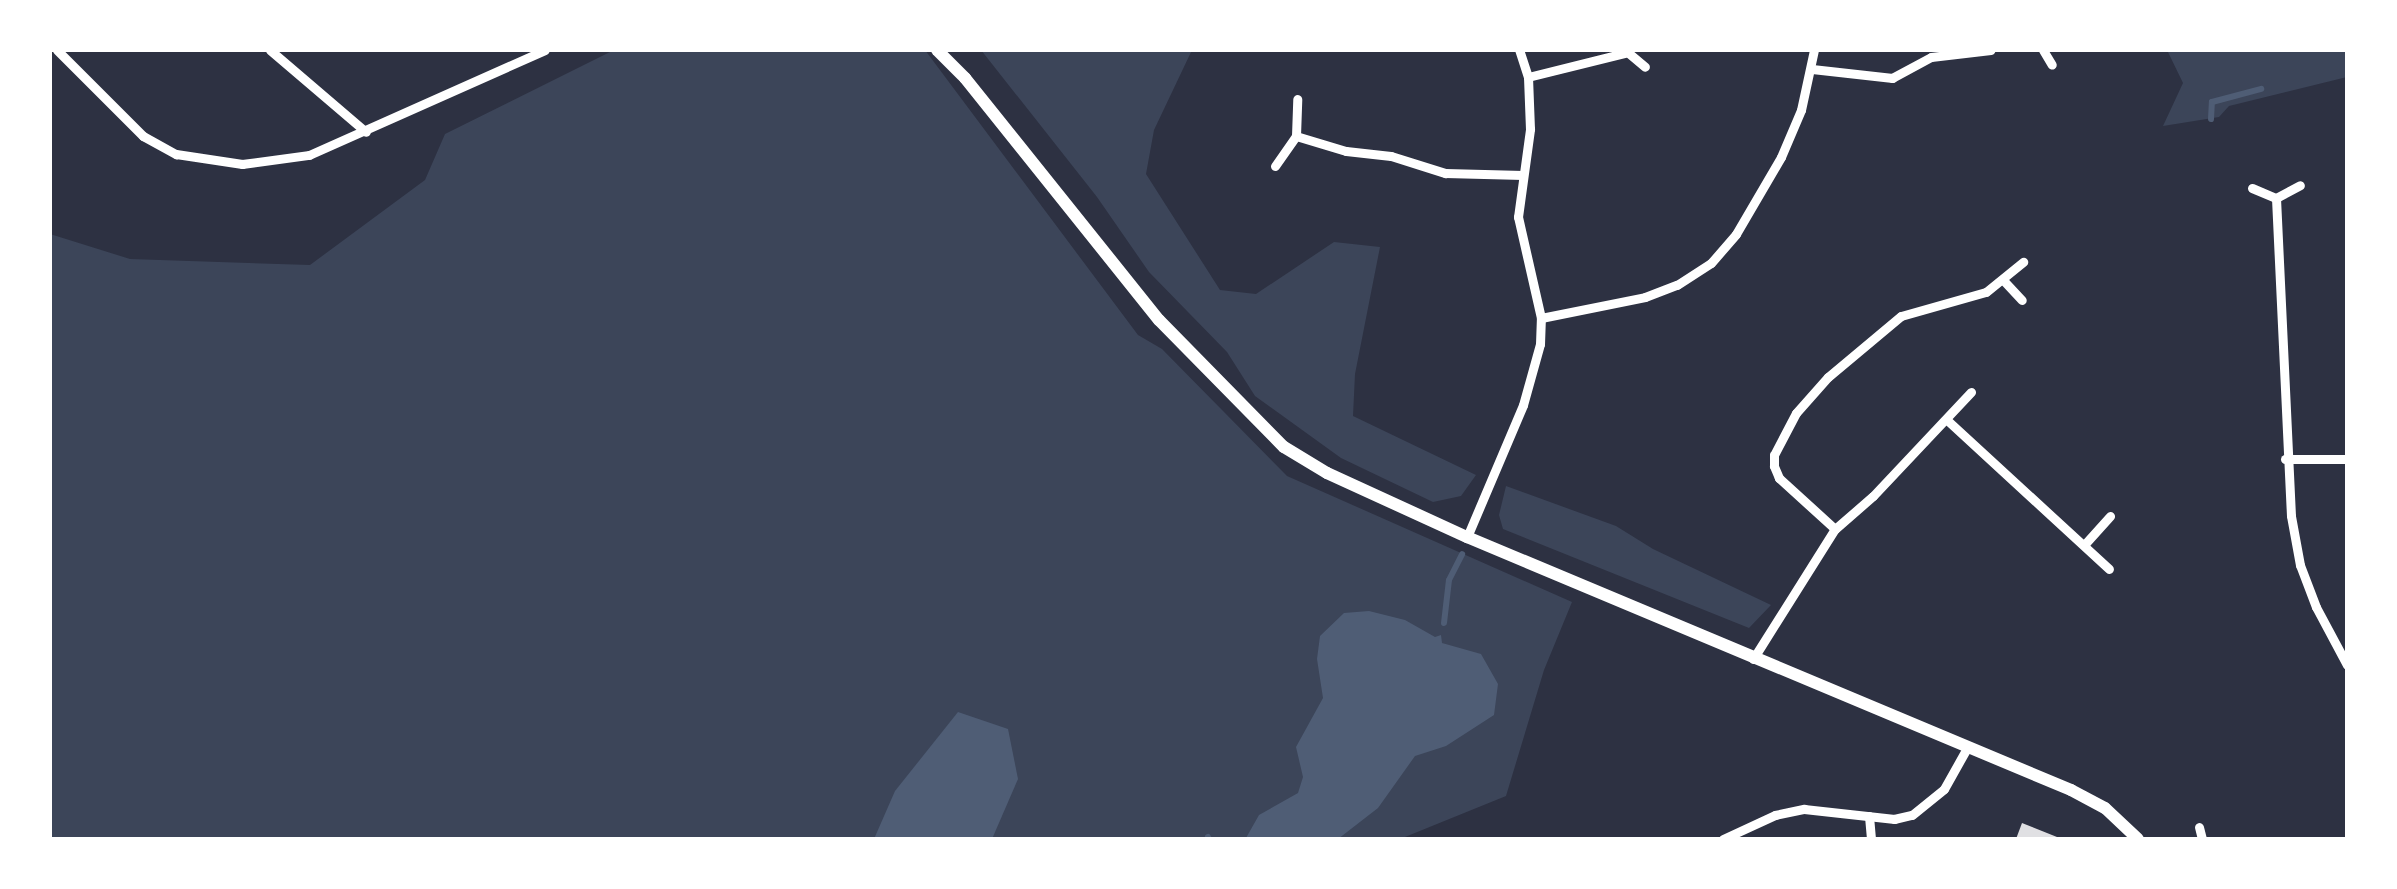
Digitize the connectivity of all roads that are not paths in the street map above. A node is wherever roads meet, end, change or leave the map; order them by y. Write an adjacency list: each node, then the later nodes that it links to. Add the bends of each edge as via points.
1 (57, 50): 17 (street, via 143,136 176,154 276,162)
2 (270, 50): 17 (street)
3 (545, 50): 17 (street)
4 (938, 50): 15 (main road)
5 (949, 50): 15 (main road)
6 (1519, 50): 14 (street)
7 (1814, 50): 13 (street)
8 (1991, 50): 13 (street, via 1931,57 1892,78)
9 (2044, 50): 11 (street)
10 (1625, 52): 12 (street); 14 (street)
11 (2052, 66)
12 (1645, 67)
13 (1812, 69): 27 (street, via 1780,157 1736,234 1711,263 1645,298)
14 (1528, 77): 20 (street)
15 (966, 78): 34 (main road, via 1159,320 1284,447)
16 (1296, 99): 18 (street)
17 (366, 132)
18 (1296, 136): 19 (street); 20 (street, via 1445,173)
19 (1274, 166)
20 (1523, 175): 27 (street, via 1518,217)
21 (2300, 184): 23 (street)
22 (2252, 188): 23 (street)
23 (2276, 198): 30 (street)
24 (2023, 262): 25 (street)
25 (2004, 282): 26 (street); 33 (street, via 1972,298 1901,316 1796,413 1774,466)
26 (2022, 300)
27 (1541, 318): 34 (street, via 1522,405)
28 (1971, 392): 29 (street)
29 (1947, 420): 33 (street); 35 (street)
30 (2285, 459): 31 (street); 38 (street, via 2300,564)
31 (2347, 459)
32 (2110, 516): 35 (street)
33 (1835, 529): 37 (street)
34 (1467, 537): 37 (main road)
35 (2084, 545): 36 (street)
36 (2109, 569)
37 (1752, 659): 39 (main road)
38 (2347, 665)
39 (1967, 748): 40 (street, via 1956,774 1930,804 1894,819); 44 (main road, via 2105,808)
40 (1869, 816): 42 (street, via 1804,809 1775,814); 43 (street)
41 (2199, 827): 45 (street)
42 (1724, 839)
43 (1872, 839)
44 (2138, 839)
45 (2202, 839)

